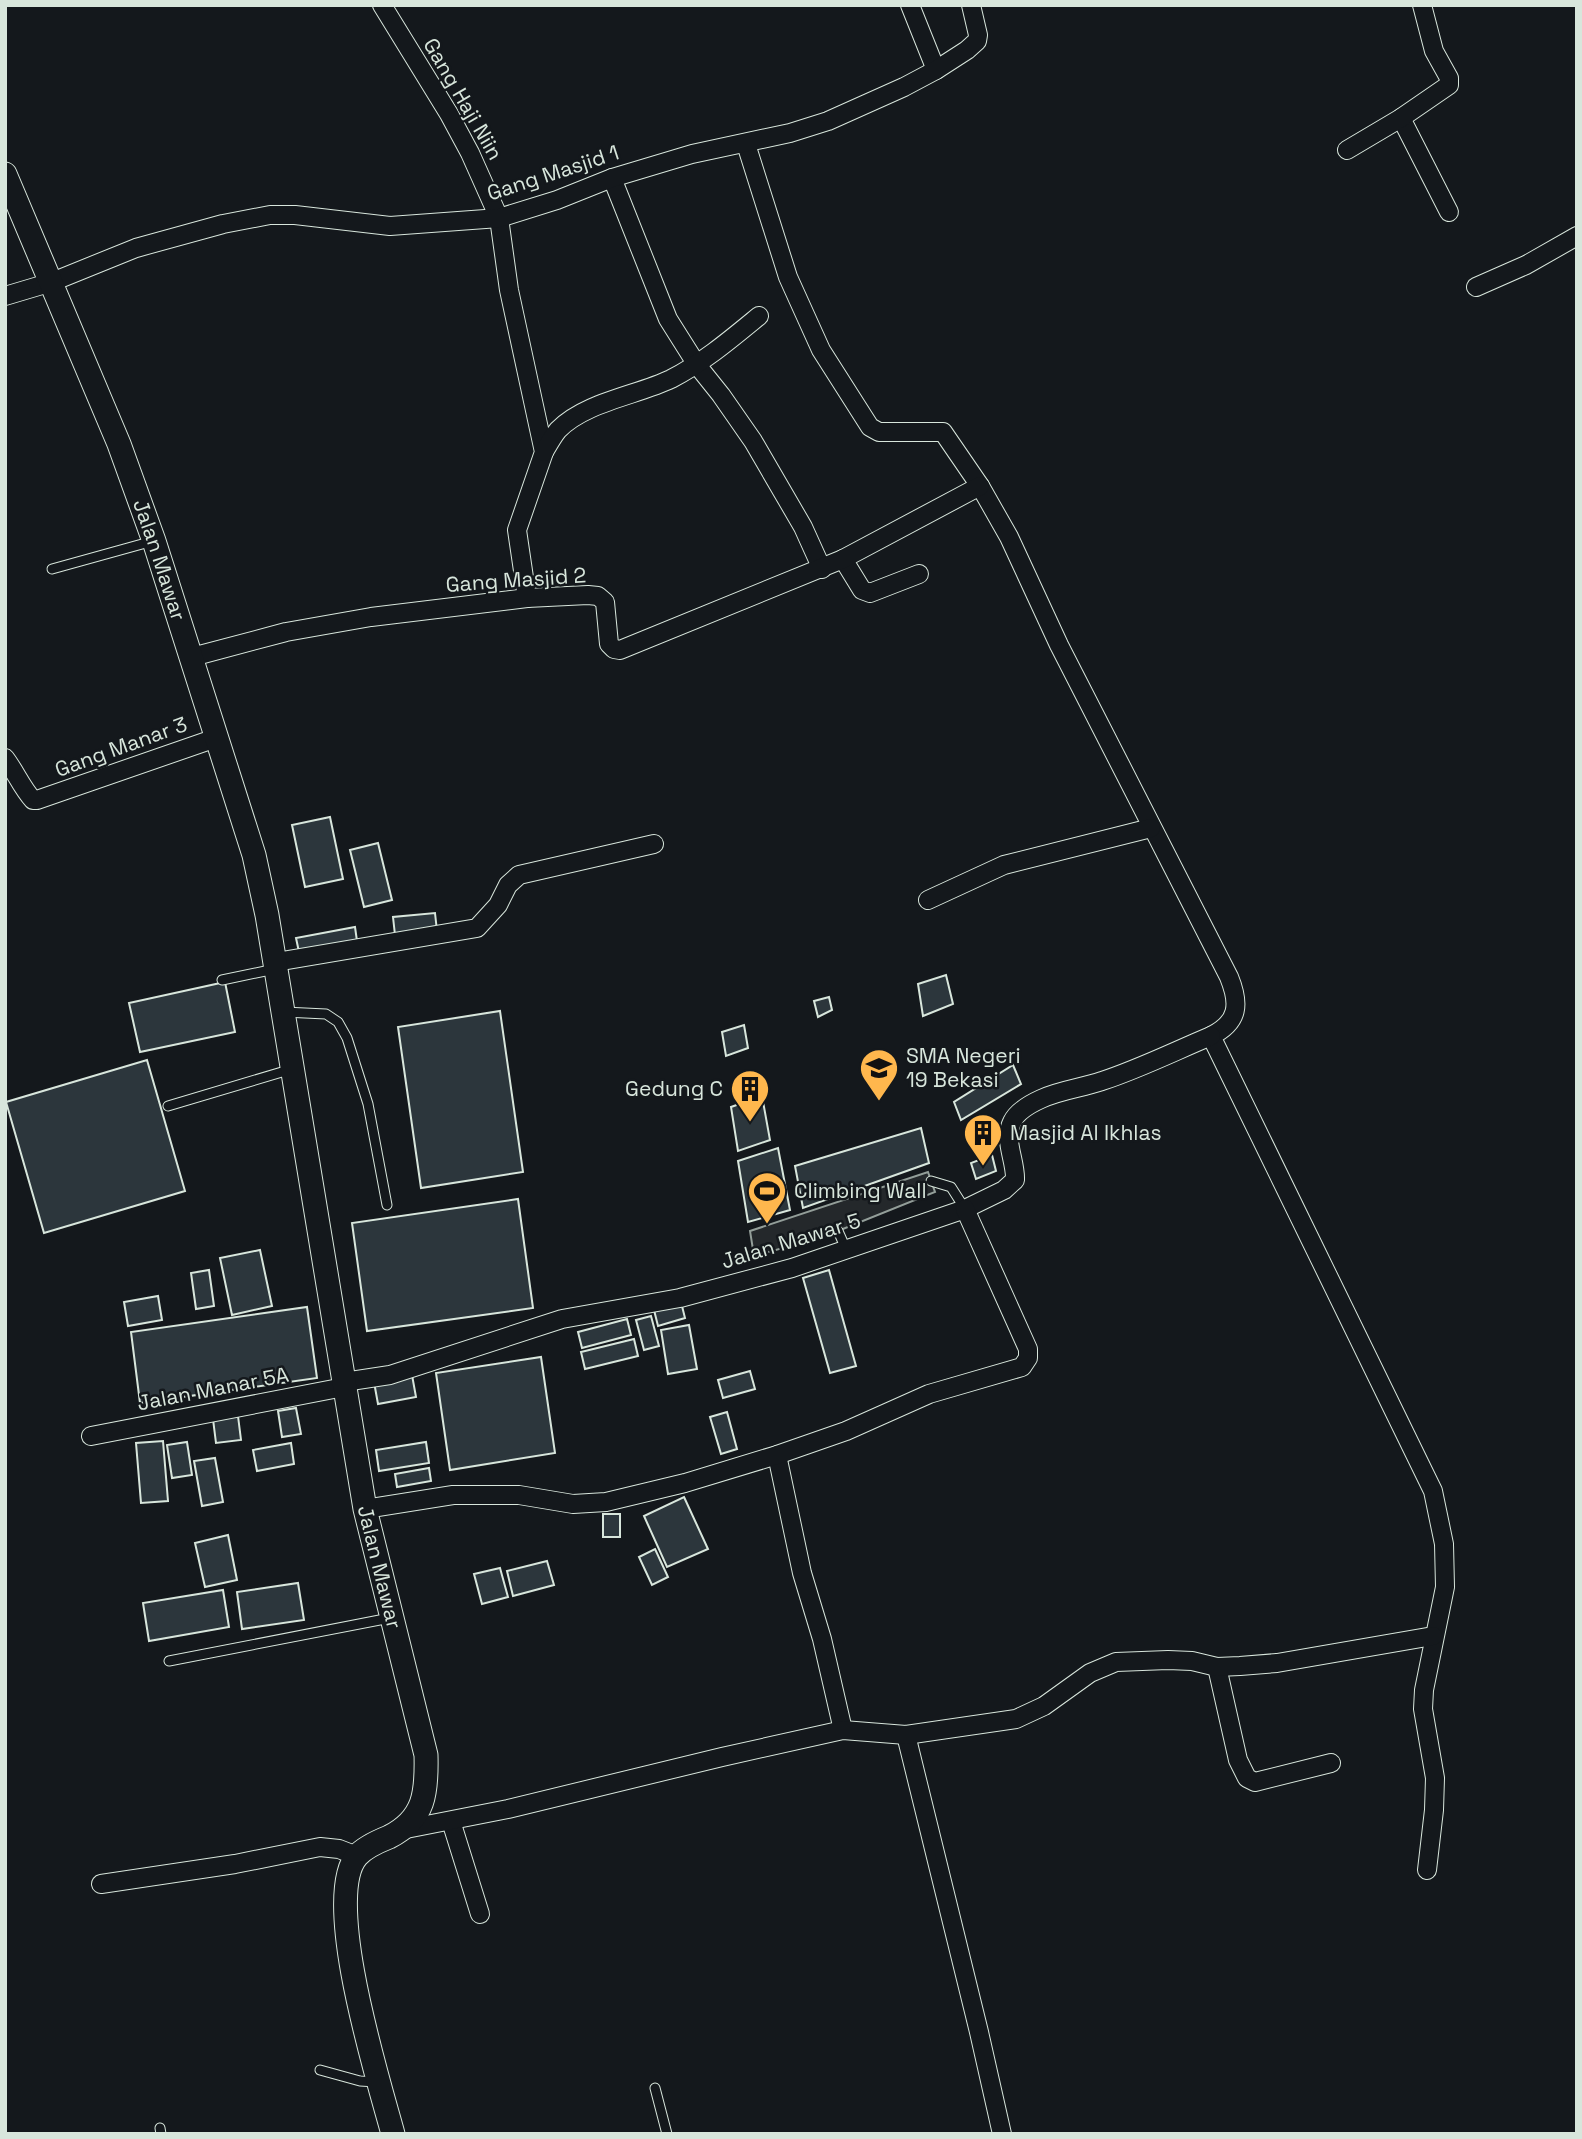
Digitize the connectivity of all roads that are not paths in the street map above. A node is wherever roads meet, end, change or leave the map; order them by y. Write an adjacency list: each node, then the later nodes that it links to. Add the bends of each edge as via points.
1 (382, 5): 13 (street, Gang Haji Niin, via 470,153)
2 (909, 5): 5 (street)
3 (971, 5): 5 (street, Gang Masjid 1, via 977,41)
4 (1422, 5): 6 (street, via 1434,51 1450,82)
5 (936, 71): 7 (street, Gang Masjid 1, via 828,121)
6 (1401, 118): 8 (street); 12 (street)
7 (746, 144): 10 (street, Gang Masjid 1); 21 (street, via 788,277 821,350 870,427 879,432 943,432)
8 (1347, 150)
9 (5, 174): 11 (street, Jalan Mawar)
10 (611, 178): 13 (street, Gang Masjid 1); 19 (street, via 668,319)
11 (13, 210): 15 (street, Jalan Mawar)
12 (1449, 212)
13 (499, 218): 15 (street, Gang Masjid 1, via 390,226 270,215 136,247); 20 (street, Gang Haji Niin, via 509,290)
14 (1577, 236): 16 (street)
15 (52, 282): 17 (street, Gang Masjid 1); 22 (street, Jalan Mawar)
16 (1476, 287)
17 (5, 296)
18 (759, 316): 19 (street)
19 (697, 365): 20 (street, via 575,417 559,429); 25 (street, via 753,441)
20 (544, 452): 27 (street, via 517,530)
21 (980, 486): 23 (street, Gang Masjid 2); 31 (street)
22 (155, 541): 24 (lane); 28 (street, Jalan Mawar)
23 (843, 559): 25 (street, Gang Masjid 2); 26 (street, via 862,590 870,593)
24 (52, 569)
25 (822, 569): 27 (street, Gang Masjid 2, via 620,650 609,644 605,602 598,596)
26 (919, 574)
27 (527, 598): 28 (street, Gang Masjid 2, via 371,617 286,632)
28 (192, 657): 29 (street, Jalan Mawar)
29 (216, 738): 30 (street, Gang Manar 3, via 41,800 29,797); 34 (street, Jalan Mawar, via 254,855)
30 (8, 766)
31 (1151, 828): 33 (street, via 1004,865); 37 (street, via 1236,996 1235,1013 1226,1029)
32 (654, 844): 34 (street, via 519,875 477,928)
33 (928, 900)
34 (276, 965): 35 (lane); 36 (street, Jalan Mawar)
35 (222, 980)
36 (283, 1012): 38 (street, Jalan Mawar); 41 (lane, via 326,1014 338,1022 368,1104)
37 (1211, 1037): 42 (street, Jalan Mawar 5, via 1101,1082 1042,1099 1019,1112 1009,1131 1015,1180); 50 (street, via 1433,1491 1444,1544 1445,1587)
38 (294, 1068): 39 (lane); 45 (street, Jalan Mawar)
39 (168, 1106)
40 (931, 1181): 42 (lane, via 951,1187)
41 (387, 1205)
42 (965, 1209): 44 (street, Jalan Mawar 5); 47 (street, via 1028,1349 1026,1363 929,1394)
43 (838, 1231): 44 (lane)
44 (846, 1250): 45 (street, Jalan Mawar 5, via 680,1298 553,1321 390,1375)
45 (344, 1384): 46 (street, Jalan Manar 5A); 48 (street, Jalan Mawar)
46 (91, 1436)
47 (777, 1455): 48 (street, via 606,1502 573,1504 519,1495 453,1495); 53 (street)
48 (365, 1509): 49 (street, Jalan Mawar)
49 (392, 1618): 51 (lane); 57 (street, Jalan Mawar, via 426,1755 422,1802 416,1816)
50 (1433, 1636): 52 (street, via 1277,1663); 59 (street, via 1423,1690 1435,1778)
51 (169, 1661)
52 (1217, 1667): 54 (street, via 1180,1661 1116,1662 1016,1719); 55 (street, via 1238,1759 1247,1778 1255,1782)
53 (843, 1730): 54 (street); 56 (street)
54 (906, 1735): 67 (street)
55 (1331, 1763)
56 (451, 1821): 57 (street); 61 (street)
57 (401, 1830): 58 (street, Jalan Mawar)
58 (357, 1856): 60 (street, via 320,1847); 63 (street, via 348,1875 345,1918 353,1975)
59 (1427, 1870)
60 (101, 1884)
61 (480, 1914)
62 (320, 2070): 63 (lane)
63 (379, 2082): 65 (street)
64 (655, 2088): 66 (lane)
65 (393, 2134)
66 (667, 2134)
67 (1002, 2134)

